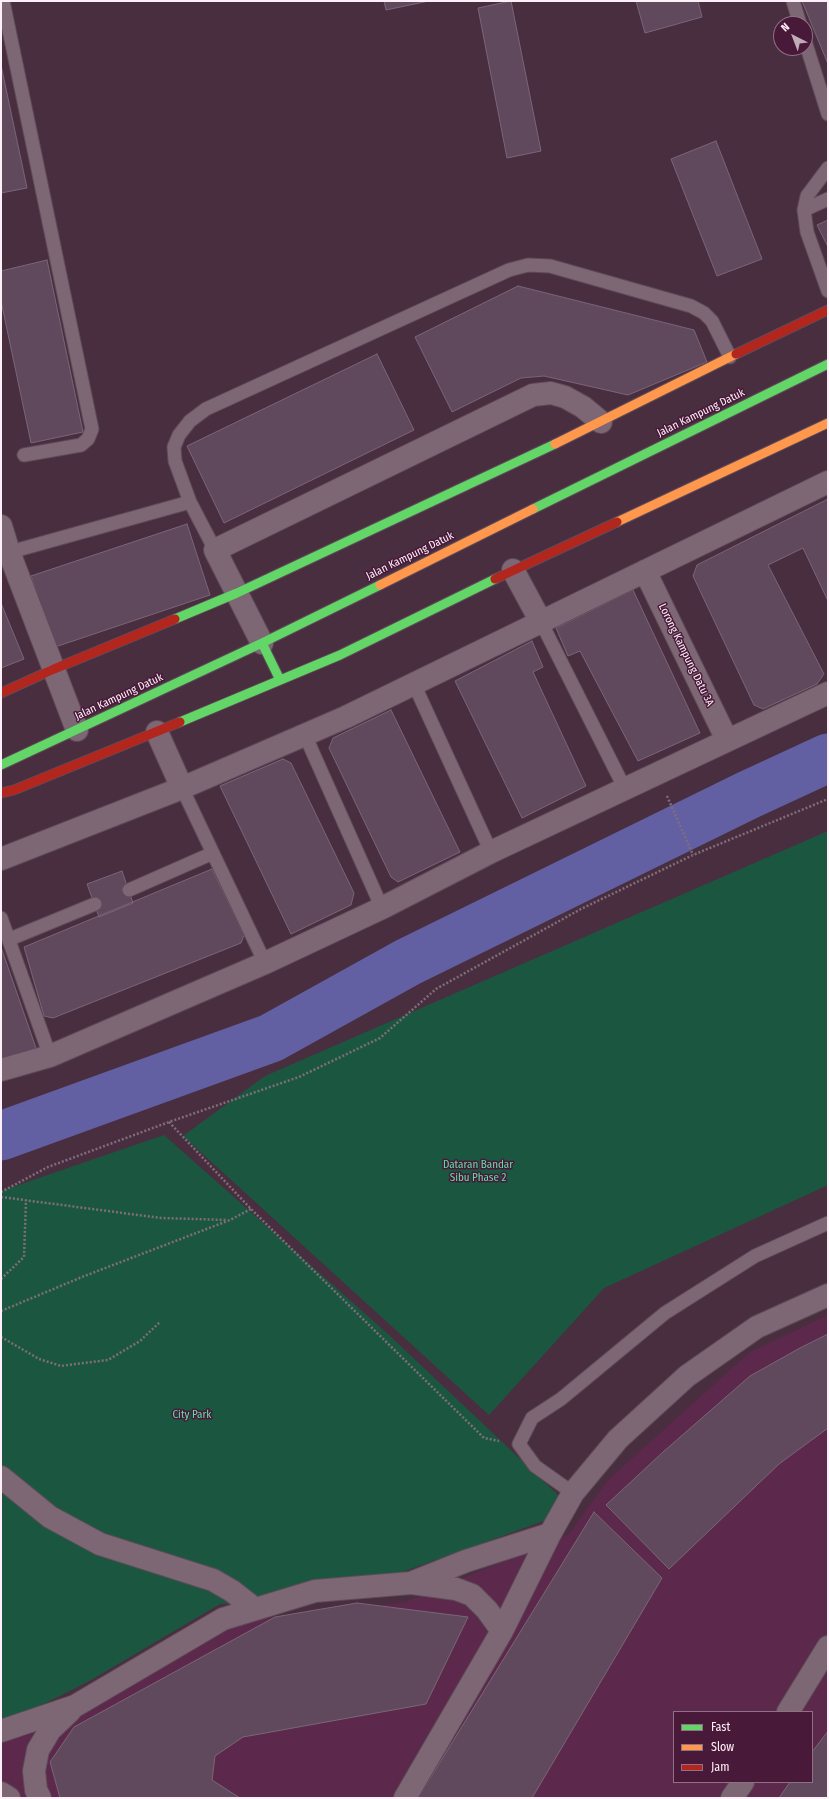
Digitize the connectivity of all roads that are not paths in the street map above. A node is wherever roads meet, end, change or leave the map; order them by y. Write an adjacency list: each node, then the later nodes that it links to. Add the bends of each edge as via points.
1 (3, 1): 15 (lane, via 92,429 88,439 81,445)
2 (793, 1): 3 (lane)
3 (798, 16)
4 (810, 56): 5 (lane)
5 (828, 114)
6 (828, 168): 8 (lane, via 807,196)
7 (828, 199): 8 (lane)
8 (804, 210): 9 (lane, via 807,232)
9 (828, 291)
10 (828, 310): 11 (street)
11 (730, 357): 13 (street); 17 (lane, via 712,321 691,306 550,266 528,265 509,270 206,409 190,421 179,435 174,447 175,460)
12 (828, 364): 25 (street, Jalan Kampung Datuk)
13 (601, 422): 19 (street, via 583,407 565,397 551,393 533,395); 23 (street)
14 (827, 427): 21 (street)
15 (24, 455)
16 (828, 482): 22 (street)
17 (190, 502): 19 (lane); 20 (lane)
18 (1, 526): 20 (street)
19 (215, 550): 23 (street)
20 (5, 553): 26 (street)
21 (513, 570): 24 (street); 27 (street, via 340,655)
22 (645, 570): 24 (street); 34 (street, Lorong Kampung Datu 3A)
23 (237, 593): 25 (street); 26 (street)
24 (541, 622): 28 (street); 37 (lane)
25 (262, 643): 27 (street); 31 (street, Jalan Kampung Datuk)
26 (54, 669): 29 (street); 31 (street)
27 (280, 680): 32 (street)
28 (414, 684): 33 (street); 39 (lane)
29 (1, 693)
30 (828, 693): 34 (street)
31 (77, 730): 35 (street, Jalan Kampung Datuk)
32 (157, 732): 36 (street); 38 (street, via 45,778)
33 (305, 735): 36 (street); 44 (lane)
34 (727, 740): 37 (street)
35 (1, 766)
36 (182, 788): 40 (lane); 41 (street)
37 (625, 789): 39 (street)
38 (1, 793)
39 (491, 852): 44 (street)
40 (213, 853): 42 (lane); 47 (lane)
41 (1, 858)
42 (129, 890)
43 (95, 904): 46 (lane)
44 (382, 908): 47 (street)
45 (1, 918): 46 (lane)
46 (10, 940): 48 (lane)
47 (265, 964): 48 (street)
48 (50, 1056): 49 (street)
49 (1, 1070)
50 (828, 1223): 53 (lane, via 755,1256 665,1313 561,1398 532,1418 519,1444 535,1466)
51 (828, 1295): 53 (street, via 756,1326 687,1376 618,1439)
52 (1, 1477): 56 (street, via 50,1518 100,1544 213,1580)
53 (573, 1493): 54 (street)
54 (550, 1534): 55 (street, via 466,1561); 57 (street)
55 (411, 1583): 56 (street, via 315,1591); 57 (street, via 456,1589 472,1595)
56 (255, 1609): 59 (street, via 223,1619)
57 (502, 1631): 66 (street)
58 (828, 1647): 60 (street)
59 (75, 1706): 61 (street); 65 (street, via 50,1730 38,1750 34,1771 36,1790)
60 (789, 1711)
61 (1, 1731)
62 (742, 1783): 67 (street)
63 (1, 1793): 64 (street)
64 (9, 1798)
65 (40, 1798)
66 (406, 1798)
67 (732, 1798)

